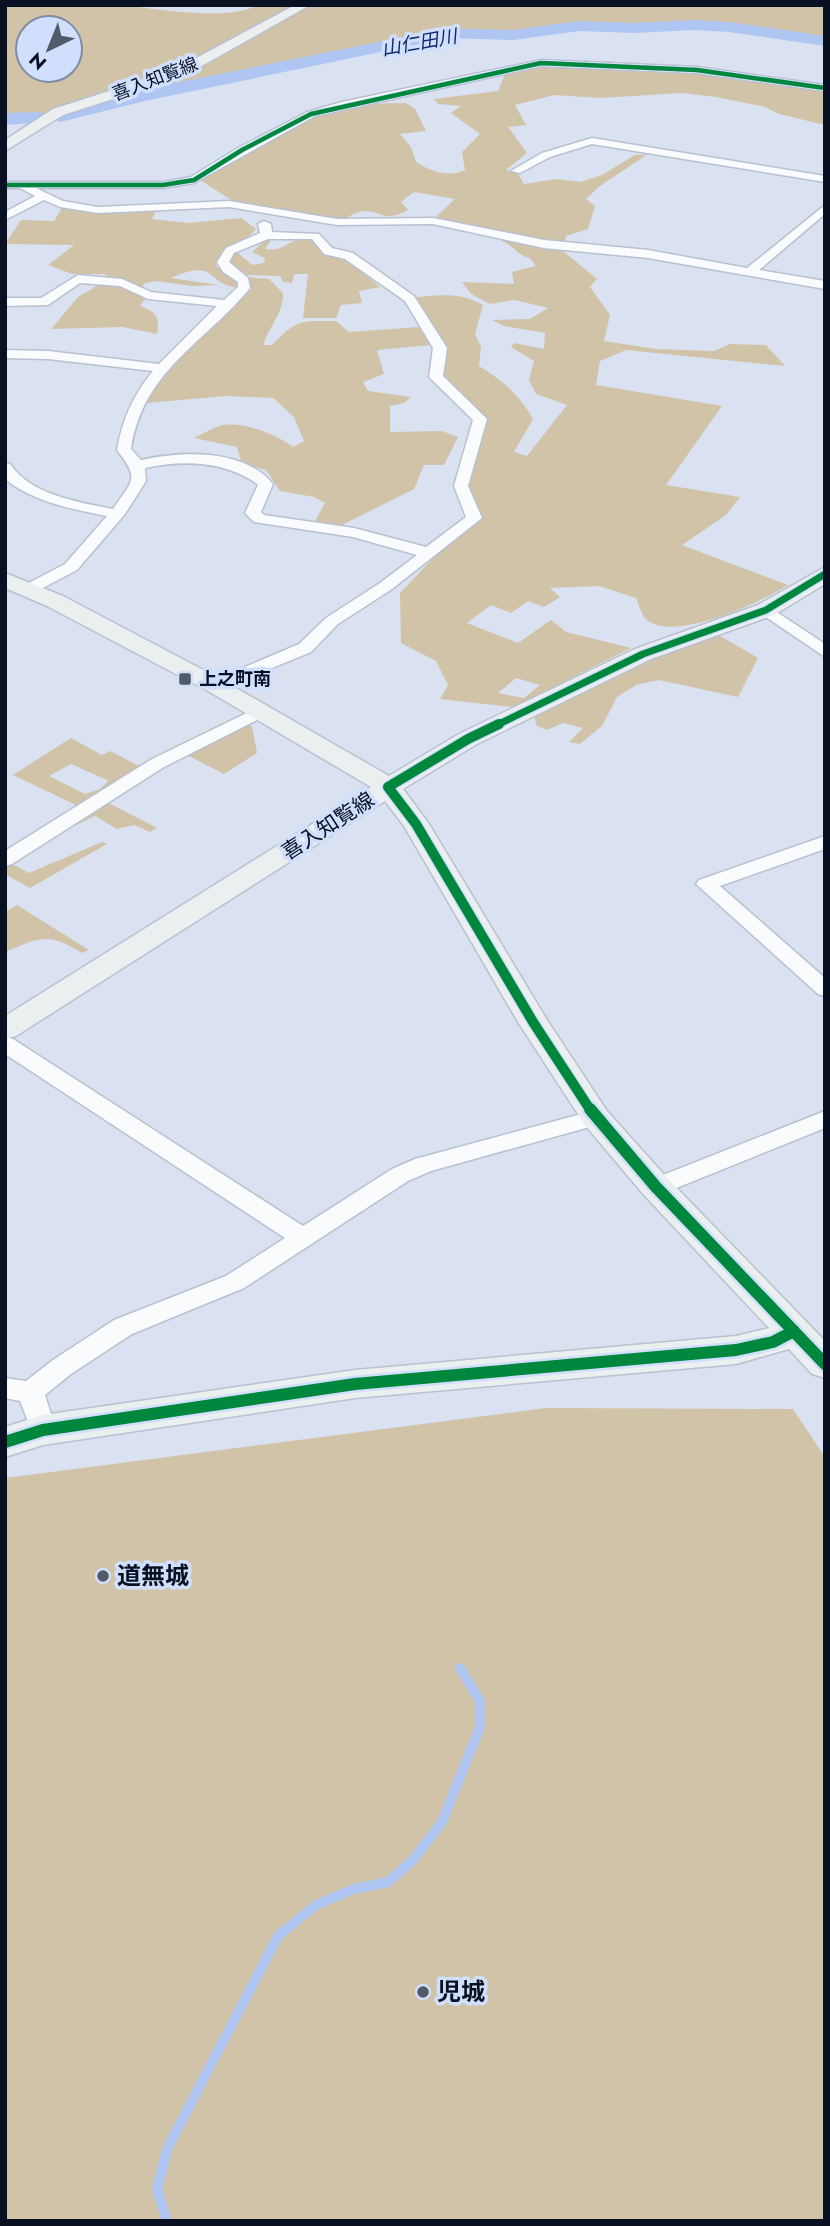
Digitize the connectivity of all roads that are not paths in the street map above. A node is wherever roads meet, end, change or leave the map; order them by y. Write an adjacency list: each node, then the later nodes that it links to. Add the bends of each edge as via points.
1 (304, 5): 3 (main road, 喜入知覧線, via 177,74 58,113)
2 (825, 88): 7 (street, via 698,70 529,64 311,114 194,180 163,185)
3 (5, 147)
4 (516, 171): 5 (street, via 545,155 592,141)
5 (825, 179)
6 (5, 185): 7 (street)
7 (22, 185): 8 (street)
8 (42, 197): 9 (street, via 98,210); 11 (street)
9 (190, 207): 12 (street, via 260,220 267,226); 13 (street, via 259,206 337,222 433,221 544,244 648,254)
10 (825, 208): 13 (street)
11 (5, 217)
12 (266, 235): 16 (street, via 230,251 223,262 244,281 244,288); 22 (street, via 315,236 328,251 349,256 411,299 440,348 436,377 480,419 461,486 474,517)
13 (748, 272): 14 (street)
14 (825, 285)
15 (5, 302): 16 (street, via 44,302 78,279 122,284 148,295)
16 (229, 304): 18 (street)
17 (5, 354): 18 (street)
18 (160, 369): 19 (street, via 125,434 124,450)
19 (138, 465): 21 (street, via 139,481); 22 (street, via 180,458 238,468 259,476 265,484 253,513 259,519 354,533)
20 (5, 467): 21 (street, via 21,486)
21 (117, 514): 25 (street, via 71,567)
22 (429, 554): 29 (street, via 332,621 305,649)
23 (825, 574): 26 (main road)
24 (5, 580): 25 (main road, 喜入知覧線)
25 (29, 589): 29 (main road, 喜入知覧線)
26 (766, 610): 27 (street); 31 (main road, via 643,654 468,739)
27 (817, 639): 28 (street)
28 (825, 652)
29 (216, 686): 30 (main road, 喜入知覧線)
30 (259, 712): 31 (main road, 喜入知覧線); 33 (street, via 158,762)
31 (388, 787): 35 (main road, 喜入知覧線); 37 (main road, via 416,824 533,1022)
32 (825, 842): 34 (street, via 706,884)
33 (5, 860)
34 (825, 989)
35 (5, 1028)
36 (5, 1044): 40 (street)
37 (596, 1118): 39 (main road); 40 (street, via 423,1165 400,1175)
38 (825, 1119): 39 (street)
39 (656, 1187): 41 (main road)
40 (305, 1239): 43 (street, via 235,1282 123,1327)
41 (794, 1331): 42 (main road); 44 (main road, via 772,1342 736,1350 355,1384)
42 (825, 1364)
43 (18, 1390): 44 (street)
44 (43, 1430): 45 (main road)
45 (5, 1442)

